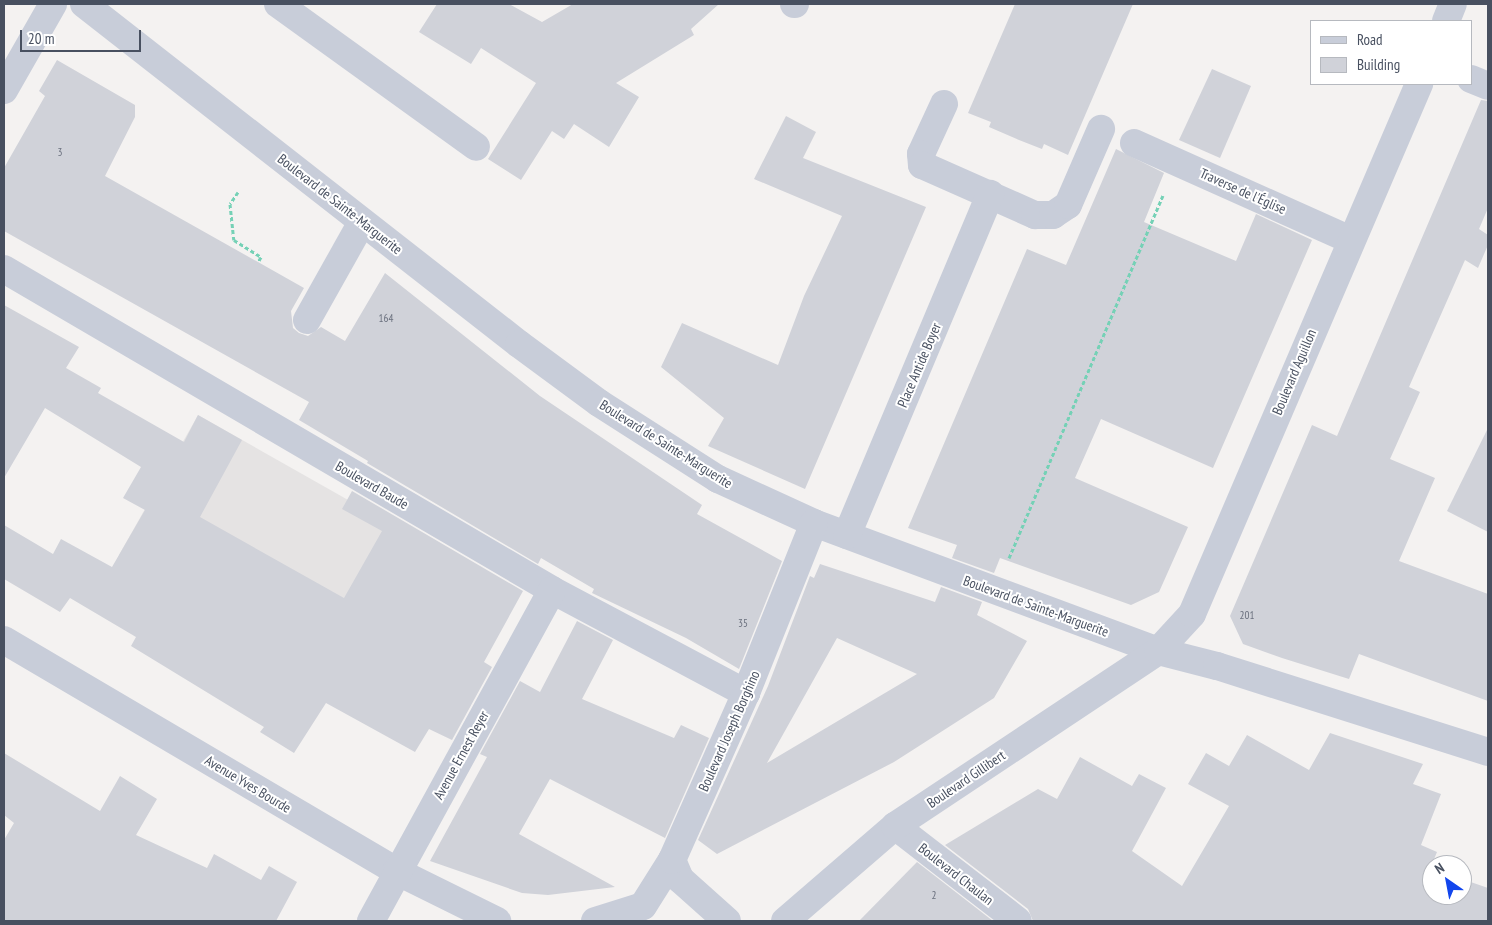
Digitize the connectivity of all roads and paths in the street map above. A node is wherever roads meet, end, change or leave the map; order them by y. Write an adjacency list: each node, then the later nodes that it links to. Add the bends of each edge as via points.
1 (53, 4): 9 (street)
2 (84, 4): 17 (street, Boulevard de Sainte-Marguerite)
3 (278, 4): 13 (street)
4 (1453, 4): 5 (street)
5 (1446, 20)
6 (1472, 79): 8 (street)
7 (1419, 85): 18 (street, Boulevard Aguillon)
8 (1488, 86)
9 (4, 90)
10 (944, 104): 16 (street, via 921,154 922,165)
11 (1100, 129): 16 (street, via 1068,205 1053,215 1036,215)
12 (1134, 143): 14 (street, Traverse de l'Église)
13 (476, 147)
14 (1177, 161): 18 (street, Traverse de l'Église); 25 (path)
15 (238, 192): 19 (path, via 230,204 234,240 261,257)
16 (990, 194): 23 (street, Place Antide Boyer)
17 (362, 222): 21 (street); 22 (street, Boulevard de Sainte-Marguerite, via 599,403 718,479)
18 (1351, 240): 27 (street, Boulevard Aguillon, via 1192,614)
19 (258, 262)
20 (4, 269): 24 (street, Boulevard Baude)
21 (308, 320)
22 (814, 524): 23 (street, Boulevard de Sainte-Marguerite); 28 (street, Boulevard Joseph Borghino)
23 (847, 535): 25 (street, Boulevard de Sainte-Marguerite)
24 (552, 590): 28 (street, Boulevard Baude); 32 (street, Avenue Ernest Reyer)
25 (995, 591): 27 (street, Boulevard de Sainte-Marguerite)
26 (4, 640): 32 (street, Avenue Yves Bourde)
27 (1158, 651): 29 (street, Boulevard de Sainte-Marguerite, via 1218,666); 30 (street, Boulevard Gillibert)
28 (746, 693): 31 (street, Boulevard Joseph Borghino)
29 (1488, 752)
30 (895, 826): 38 (street, Boulevard Gillibert); 39 (street, Boulevard Chaulan)
31 (672, 860): 33 (street); 37 (street, via 680,879)
32 (396, 871): 34 (street, Avenue Ernest Reyer); 35 (street, Avenue Yves Bourde)
33 (651, 914): 36 (street)
34 (370, 921)
35 (497, 921)
36 (595, 921)
37 (727, 921)
38 (785, 921)
39 (1018, 921)

